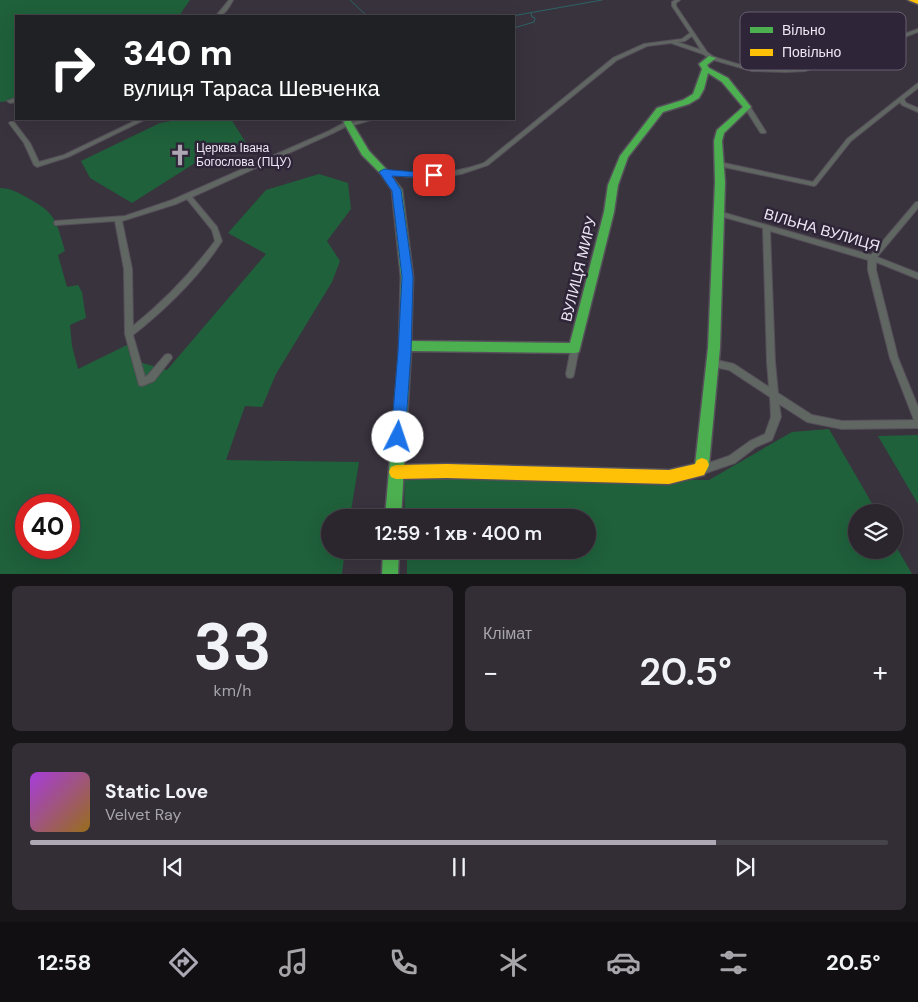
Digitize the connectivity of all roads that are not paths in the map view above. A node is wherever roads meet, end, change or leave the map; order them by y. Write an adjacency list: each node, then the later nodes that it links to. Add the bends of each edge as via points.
1 (230, 0): 5 (street)
2 (678, 0): 7 (street, via 674,6)
3 (911, 0): 4 (street)
4 (918, 2)
5 (222, 15)
6 (918, 30): 8 (street)
7 (692, 34): 9 (street); 10 (street)
8 (906, 35)
9 (670, 42): 10 (street); 25 (street, via 646,45 615,59 486,164 451,174 416,176)
10 (709, 56): 11 (street); 12 (street, via 703,64)
11 (740, 66)
12 (706, 69): 17 (street, via 725,80); 36 (street, ВУЛИЦЯ МИРУ, via 700,91 694,99 660,110 624,156 613,185)
13 (754, 70): 14 (street)
14 (803, 70)
15 (918, 85): 16 (street)
16 (902, 100): 18 (street); 24 (street, via 849,140 814,184)
17 (746, 105): 23 (street); 24 (street, via 720,132)
18 (918, 110)
19 (141, 120): 22 (street, via 66,156 37,165 28,143)
20 (363, 120): 21 (street)
21 (347, 122): 25 (street, via 365,153); 26 (street)
22 (12, 123)
23 (762, 132)
24 (719, 164): 28 (street)
25 (384, 172): 35 (street, via 397,190 407,277)
26 (188, 196): 29 (street); 34 (street, via 215,229 218,241 158,312)
27 (918, 204): 32 (street)
28 (718, 213): 31 (street, ВІЛЬНА ВУЛИЦЯ); 38 (street)
29 (118, 219): 30 (street); 34 (street, via 128,269)
30 (57, 223)
31 (766, 228): 32 (street, ВІЛЬНА ВУЛИЦЯ); 40 (street)
32 (872, 258): 33 (street, ВІЛЬНА ВУЛИЦЯ); 41 (street, via 872,270 894,358)
33 (918, 276)
34 (129, 334): 37 (street, via 142,382 151,378)
35 (405, 346): 36 (street); 44 (street)
36 (575, 348): 39 (street)
37 (168, 358)
38 (712, 363): 40 (street, via 732,367); 43 (street)
39 (570, 374)
40 (774, 395): 42 (street, via 810,419 842,425); 43 (street, via 776,418 768,437 732,460)
41 (918, 418)
42 (918, 424)
43 (699, 470): 44 (street, via 669,477)
44 (396, 472): 45 (street)
45 (394, 509)
46 (391, 559): 47 (street)
47 (390, 574)

